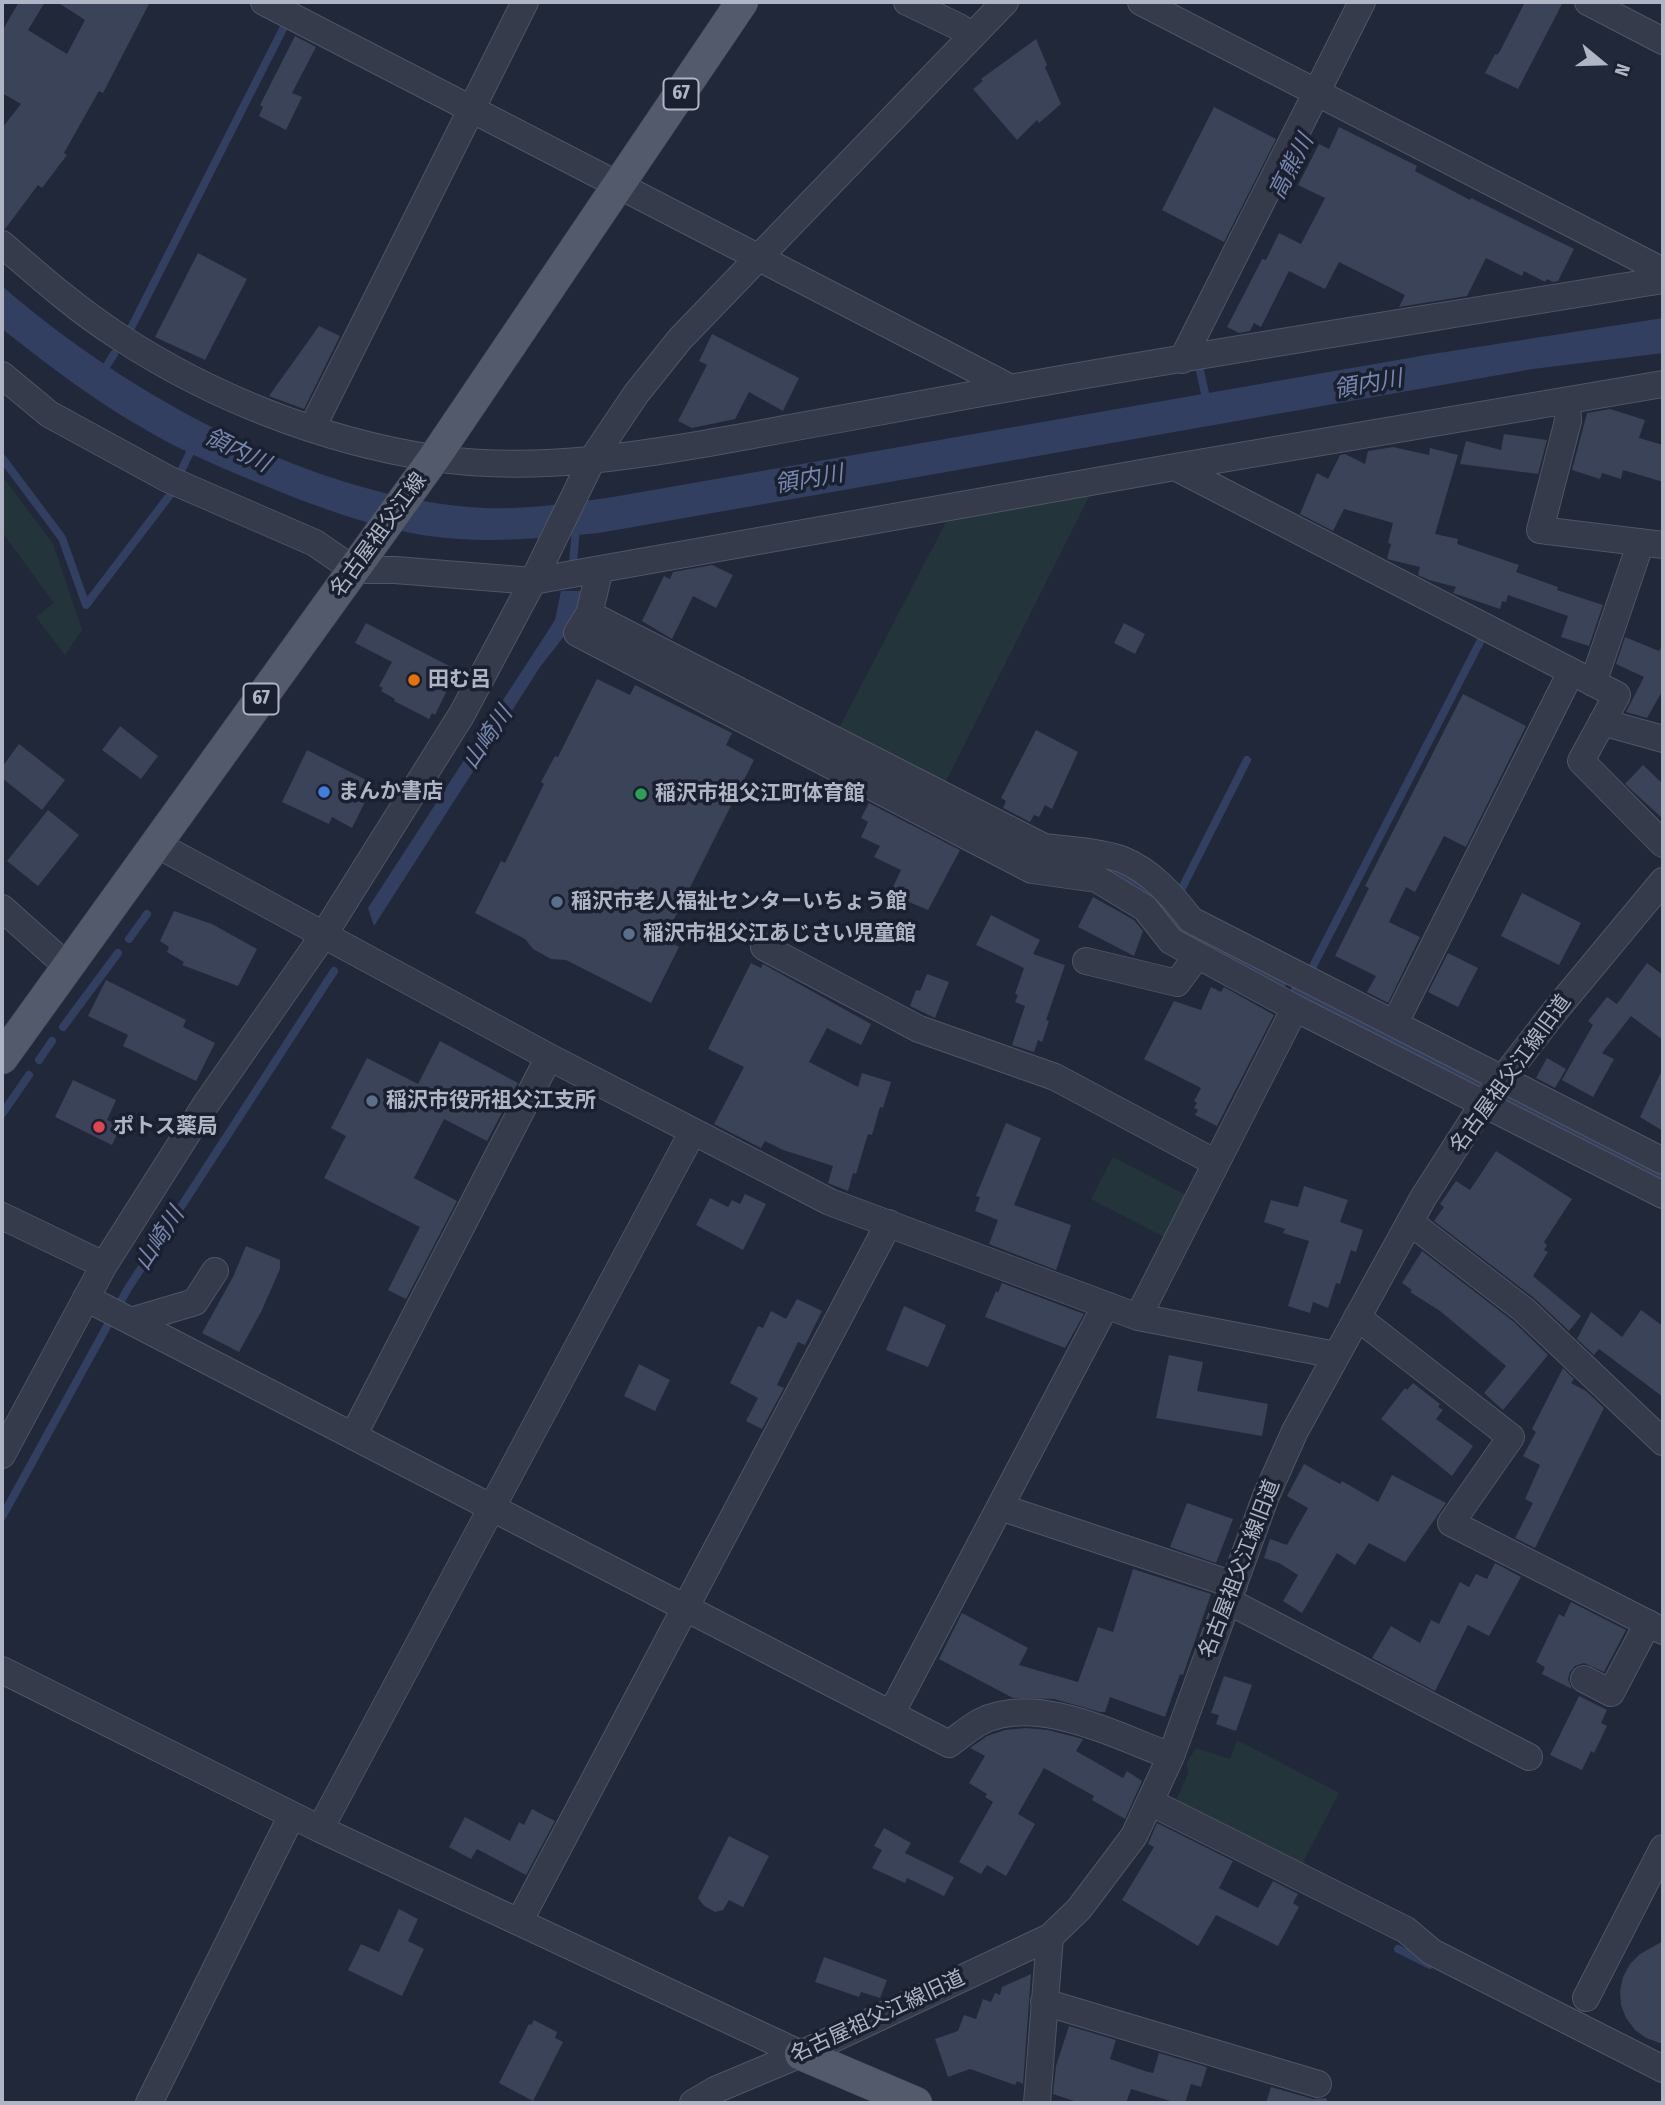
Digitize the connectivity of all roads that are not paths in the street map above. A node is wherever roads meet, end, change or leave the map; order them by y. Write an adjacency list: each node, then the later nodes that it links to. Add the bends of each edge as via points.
1 (264, 2): 12 (street)
2 (525, 2): 12 (street)
3 (742, 2): 13 (main road, 名古屋祖父江線 / 67)
4 (907, 2): 9 (street)
5 (1005, 2): 9 (street)
6 (1141, 2): 11 (street)
7 (1362, 2): 11 (street)
8 (1588, 2): 10 (street)
9 (971, 36): 15 (street)
10 (1663, 41)
11 (1316, 92): 16 (street); 17 (street)
12 (472, 110): 13 (street); 22 (street)
13 (619, 187): 15 (street); 23 (main road, 名古屋祖父江線 / 67)
14 (2, 244): 22 (street, via 60,294 162,363 234,399)
15 (759, 256): 20 (street); 24 (street, via 680,339 636,394)
16 (1661, 268): 17 (street)
17 (1182, 359): 20 (street)
18 (2, 375): 27 (street, via 49,414 168,479)
19 (1663, 384): 21 (street)
20 (1011, 388): 24 (street)
21 (1567, 401): 25 (street); 26 (street, via 1568,421 1540,530)
22 (312, 428): 23 (street)
23 (431, 462): 24 (street); 27 (main road, 名古屋祖父江線 / 67)
24 (590, 465): 29 (street)
25 (1175, 467): 28 (street); 31 (street)
26 (1652, 543): 31 (street)
27 (360, 562): 29 (street, via 395,570); 34 (main road, 名古屋祖父江線 / 67)
28 (600, 569): 29 (street); 30 (street)
29 (536, 574): 38 (street, via 462,714)
30 (589, 614): 40 (street, via 577,633 1032,870 1097,879 1145,908 1171,941); 44 (street, via 1044,847 1121,860 1151,877 1191,920)
31 (1582, 677): 32 (street, via 1617,695); 44 (street)
32 (1602, 722): 33 (street); 35 (street, via 1581,761)
33 (1663, 739)
34 (156, 845): 38 (street); 42 (main road, 名古屋祖父江線 / 67)
35 (1663, 845)
36 (1663, 881): 47 (street, 名古屋祖父江線旧道)
37 (2, 908): 42 (street)
38 (323, 936): 45 (street); 56 (street, via 206,1104)
39 (764, 947): 51 (street, via 919,1029 1055,1077)
40 (1197, 956): 41 (street, via 1177,983); 43 (street)
41 (1086, 961)
42 (68, 967): 46 (main road, 名古屋祖父江線 / 67)
43 (1295, 1008): 48 (street); 51 (street)
44 (1395, 1023): 47 (street)
45 (549, 1057): 49 (street); 63 (street)
46 (2, 1058)
47 (1503, 1078): 48 (street, 名古屋祖父江線旧道); 50 (street)
48 (1483, 1104): 52 (street); 54 (street, 名古屋祖父江線旧道)
49 (692, 1133): 55 (street, via 830,1202); 67 (street)
50 (1663, 1161)
51 (1216, 1163): 60 (street)
52 (1663, 1195)
53 (2, 1216): 56 (street)
54 (1410, 1222): 61 (street, 名古屋祖父江線旧道); 64 (street, via 1524,1310)
55 (890, 1223): 58 (street); 69 (street)
56 (104, 1265): 59 (street)
57 (215, 1271): 59 (street, via 195,1301)
58 (1107, 1305): 60 (street); 66 (street)
59 (110, 1310): 63 (street); 65 (street)
60 (1138, 1317): 62 (street)
61 (1357, 1317): 62 (street, 名古屋祖父江線旧道); 70 (street, via 1511,1437 1451,1523)
62 (1336, 1355): 68 (street, 名古屋祖父江線旧道, via 1266,1496)
63 (352, 1436): 67 (street)
64 (1663, 1442)
65 (2, 1455)
66 (1000, 1507): 68 (street); 73 (street)
67 (493, 1508): 69 (street); 78 (street)
68 (1231, 1593): 74 (street, 名古屋祖父江線旧道); 75 (street)
69 (686, 1608): 73 (street); 80 (street)
70 (1655, 1628): 72 (street, via 1611,1693)
71 (2, 1670): 77 (street)
72 (1584, 1679)
73 (891, 1714): 74 (street, via 949,1744 980,1723 1003,1714 1033,1711 1064,1717)
74 (1171, 1756): 76 (street, 名古屋祖父江線旧道)
75 (1529, 1757)
76 (1150, 1802): 81 (street, 名古屋祖父江線旧道, via 1134,1836 1105,1877); 85 (street, via 1406,1930 1432,1952)
77 (292, 1815): 78 (street); 88 (street)
78 (320, 1829): 80 (street)
79 (1663, 1848): 82 (street)
80 (519, 1922): 84 (street)
81 (1050, 1937): 83 (street); 84 (street, 名古屋祖父江線旧道)
82 (1586, 1998)
83 (1044, 2002): 86 (street); 91 (street)
84 (801, 2054): 87 (street, 名古屋祖父江線旧道); 90 (main road)
85 (1663, 2070)
86 (1318, 2084)
87 (727, 2095): 89 (street, 名古屋祖父江線旧道)
88 (149, 2103)
89 (694, 2103)
90 (916, 2103)
91 (1037, 2103)

